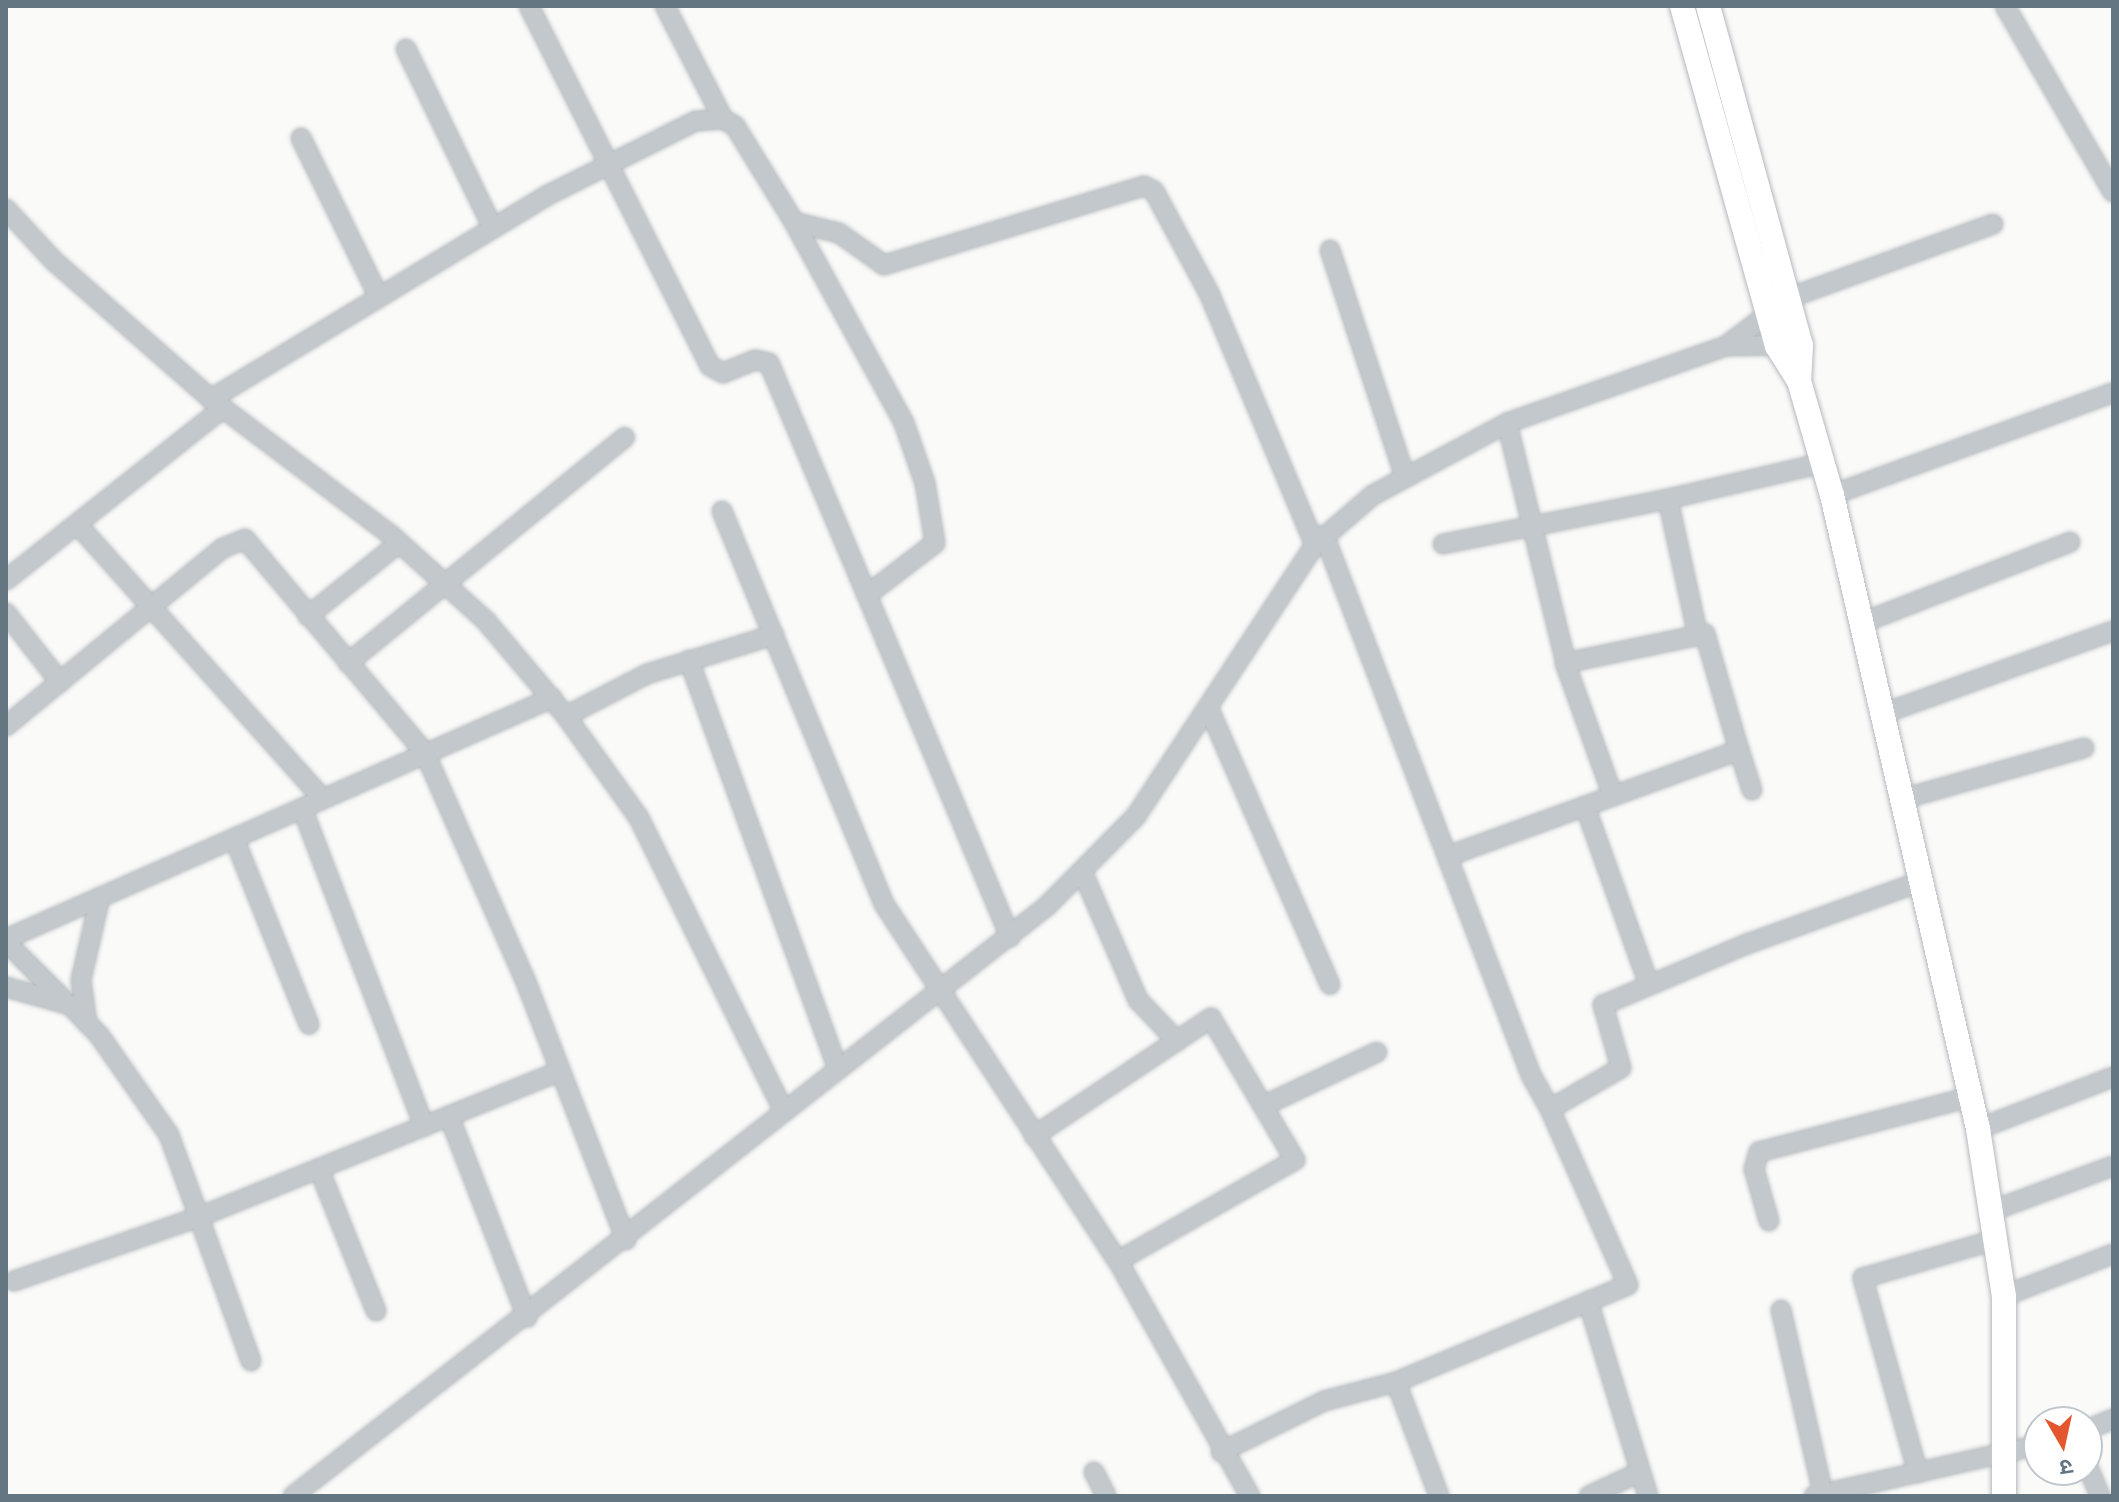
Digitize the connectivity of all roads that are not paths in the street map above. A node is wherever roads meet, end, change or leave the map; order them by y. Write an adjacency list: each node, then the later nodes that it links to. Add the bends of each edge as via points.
1 (529, 6): 9 (street)
2 (665, 6): 7 (street)
3 (1682, 6): 18 (main road)
4 (1708, 6): 17 (main road)
5 (2005, 6): 10 (street)
6 (406, 49): 14 (street)
7 (723, 119): 9 (street, via 696,121); 12 (street, via 735,126)
8 (301, 138): 16 (street)
9 (608, 164): 14 (street); 38 (street, via 710,366 723,373 755,360 769,363)
10 (2113, 192)
11 (6, 209): 22 (street, via 54,261)
12 (794, 222): 32 (street, via 839,233 874,261 894,266 1099,197 1144,186 1154,191 1209,293); 38 (street, via 904,423 936,527 935,543 919,560)
13 (1993, 224): 17 (street)
14 (493, 228): 16 (street)
15 (1330, 250): 26 (street)
16 (379, 297): 22 (street)
17 (1789, 298): 18 (street); 19 (main road)
18 (1769, 314): 19 (main road); 20 (street)
19 (1789, 345): 20 (street); 25 (main road)
20 (1726, 346): 23 (street)
21 (2113, 393): 27 (street)
22 (217, 403): 30 (street); 34 (street)
23 (1507, 423): 26 (street); 31 (street)
24 (625, 437): 37 (street)
25 (1823, 463): 27 (main road); 28 (street)
26 (1404, 474): 32 (street)
27 (1832, 495): 42 (main road)
28 (1668, 499): 31 (street); 45 (street)
29 (722, 511): 44 (street)
30 (77, 524): 36 (street); 39 (street)
31 (1530, 527): 35 (street); 48 (street)
32 (1320, 540): 51 (street); 65 (street)
33 (2070, 542): 42 (street)
34 (399, 543): 37 (street); 41 (street)
35 (1443, 544)
36 (6, 580)
37 (445, 584): 47 (street); 50 (street, via 486,621)
38 (867, 595): 69 (street)
39 (151, 607): 41 (street, via 223,548 245,539); 49 (street); 60 (street)
40 (6, 613): 49 (street)
41 (308, 616): 47 (street)
42 (1864, 622): 52 (main road)
43 (2113, 631): 52 (street)
44 (774, 635): 46 (street); 74 (street, via 884,904)
45 (1698, 636): 48 (street); 56 (street, via 1705,634)
46 (689, 660): 53 (street, via 647,674); 80 (street)
47 (348, 663): 57 (street)
48 (1566, 663): 59 (street)
49 (60, 682): 54 (street)
50 (552, 698): 53 (street); 57 (street)
51 (1209, 709): 66 (street, via 1136,816); 71 (street)
52 (1885, 713): 61 (main road)
53 (566, 716): 86 (street, via 639,818)
54 (6, 726)
55 (2084, 748): 61 (street)
56 (1739, 750): 58 (street); 59 (street)
57 (425, 753): 60 (street); 81 (street)
58 (1752, 790)
59 (1613, 796): 62 (street)
60 (322, 798): 63 (street)
61 (1906, 798): 67 (main road)
62 (1585, 806): 65 (street); 72 (street)
63 (302, 808): 64 (street); 88 (street)
64 (234, 838): 68 (street); 77 (street)
65 (1451, 855): 85 (street, via 1531,1075)
66 (1082, 871): 69 (street); 78 (street, via 1138,1000)
67 (1922, 881): 72 (street); 83 (main road)
68 (100, 897): 70 (street); 76 (street, via 81,980)
69 (1010, 937): 74 (street)
70 (6, 940): 75 (street)
71 (1330, 985)
72 (1649, 985): 85 (street, via 1603,1005 1621,1068)
73 (6, 987): 75 (street)
74 (938, 995): 80 (street); 90 (street)
75 (70, 1005): 76 (street)
76 (87, 1023): 94 (street, via 169,1135)
77 (309, 1025)
78 (1177, 1041): 84 (street, via 1211,1018); 90 (street)
79 (1377, 1052): 84 (street)
80 (838, 1069): 86 (street)
81 (561, 1071): 87 (street); 97 (street)
82 (2113, 1077): 89 (street)
83 (1970, 1097): 89 (main road); 95 (street, via 1759,1152 1754,1169)
84 (1263, 1106): 99 (street, via 1295,1160)
85 (1550, 1109): 102 (street, via 1628,1282)
86 (784, 1111): 97 (street)
87 (449, 1116): 88 (street); 105 (street)
88 (424, 1126): 92 (street)
89 (1978, 1129): 93 (main road)
90 (1034, 1136): 99 (street)
91 (2113, 1166): 93 (street)
92 (319, 1169): 94 (street); 104 (street)
93 (1994, 1210): 96 (main road)
94 (199, 1217): 100 (street); 106 (street)
95 (1769, 1221)
96 (1998, 1239): 101 (main road); 113 (street, via 1863,1278)
97 (626, 1240): 105 (street)
98 (2113, 1254): 101 (street)
99 (1118, 1261): 109 (street)
100 (14, 1281)
101 (2004, 1296): 110 (main road)
102 (1588, 1301): 107 (street); 112 (street)
103 (1781, 1310): 114 (street)
104 (376, 1311)
105 (527, 1317): 115 (street)
106 (251, 1361)
107 (1396, 1382): 109 (street, via 1324,1401); 118 (street)
108 (2023, 1450): 110 (street)
109 (1221, 1452): 117 (street)
110 (2005, 1456): 113 (street); 121 (main road)
111 (1094, 1472): 116 (street)
112 (1640, 1472): 119 (street); 120 (street)
113 (1918, 1473): 114 (street)
114 (1819, 1495)
115 (293, 1496)
116 (1106, 1496)
117 (1250, 1496)
118 (1439, 1496)
119 (1589, 1496)
120 (1648, 1496)
121 (2004, 1496)

